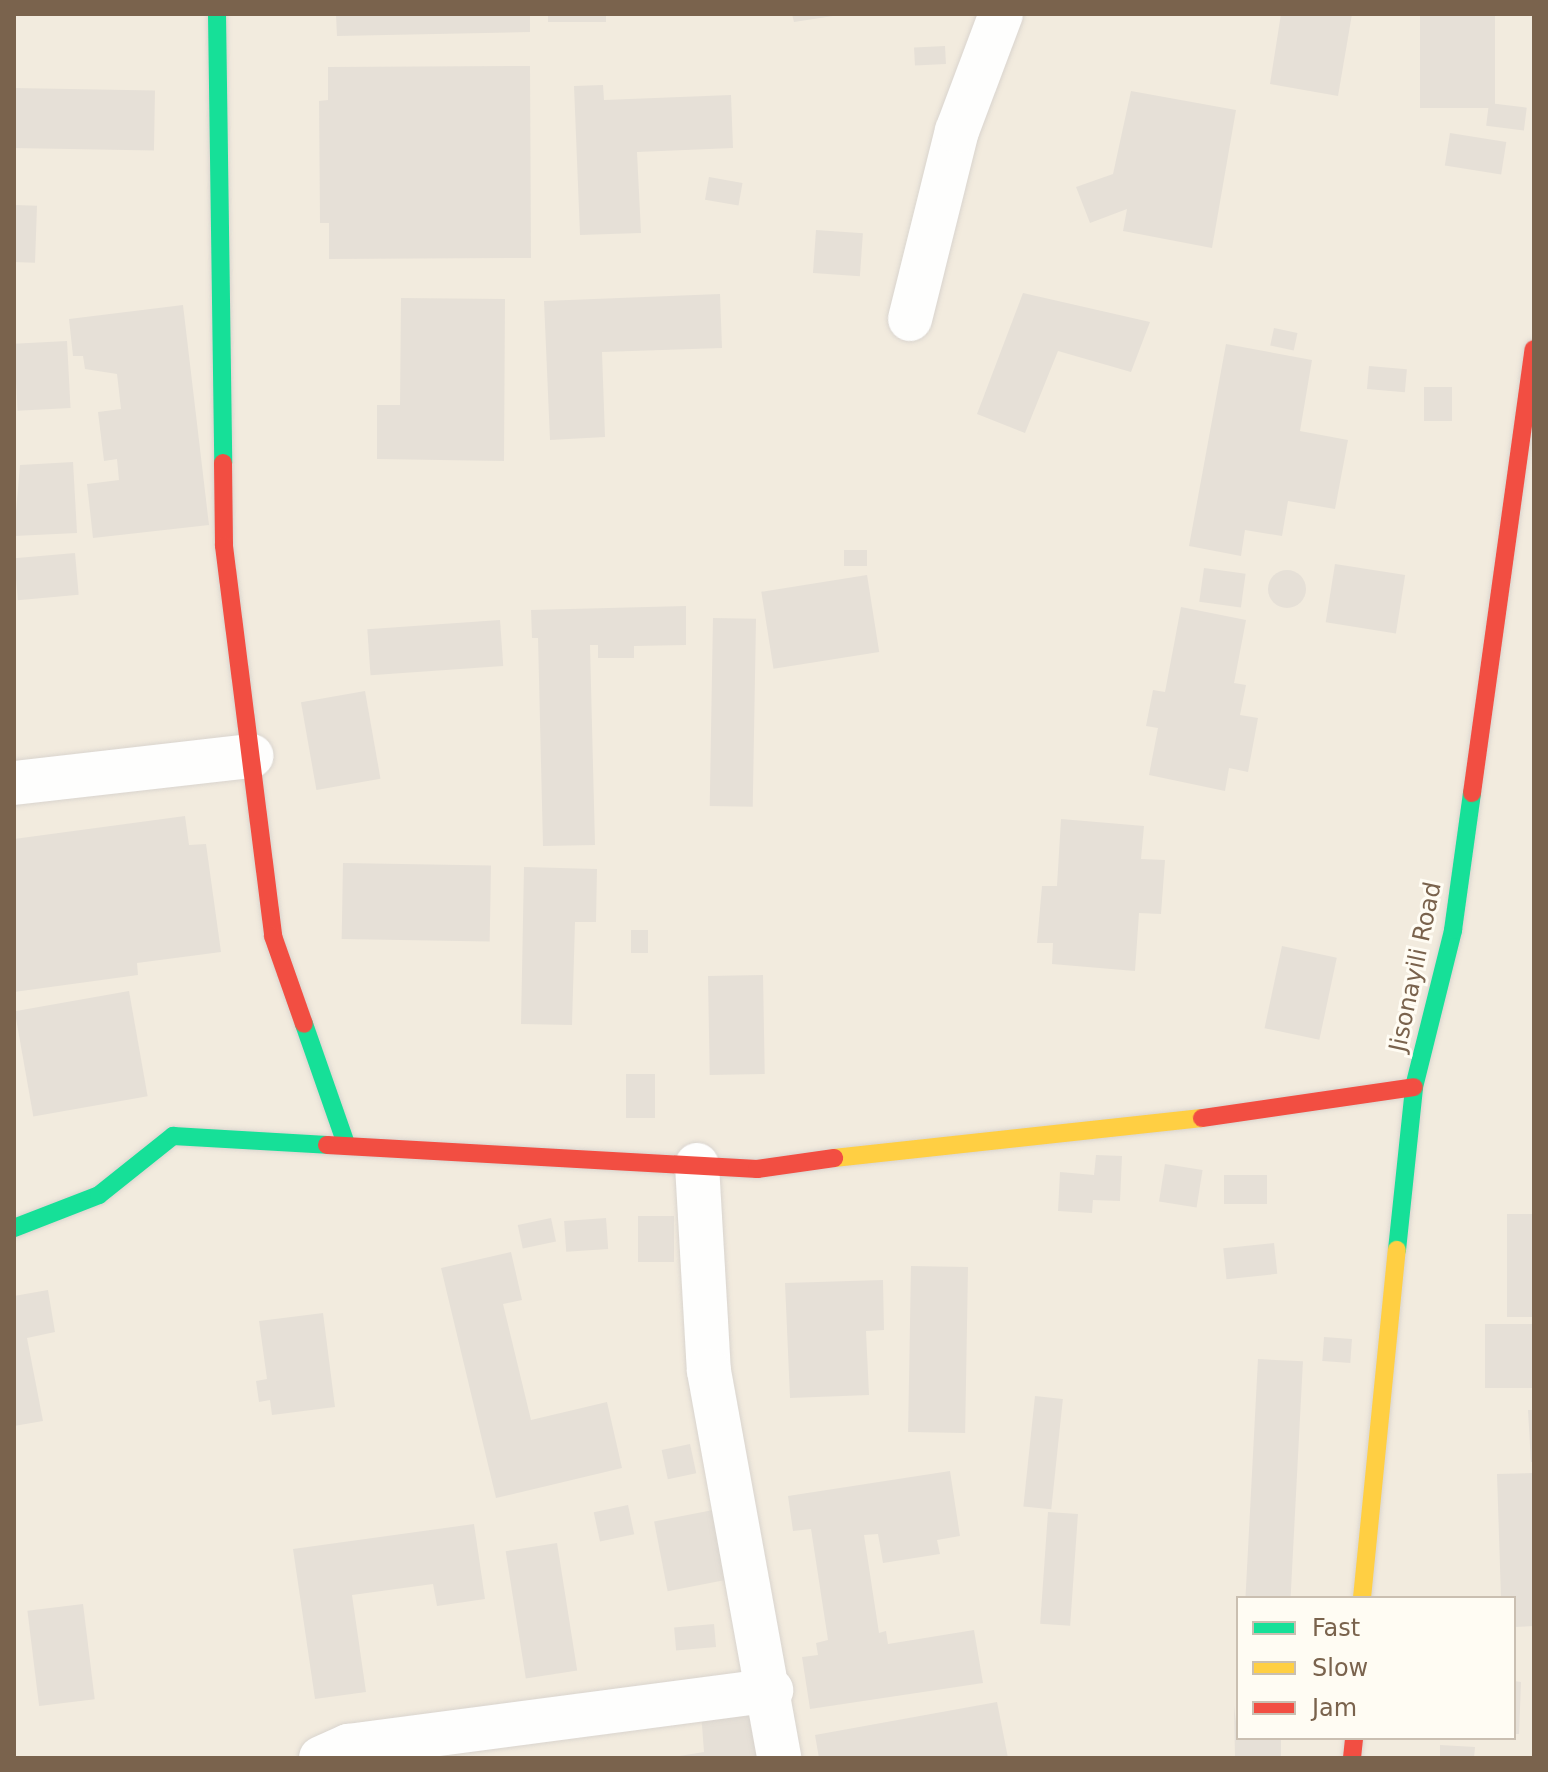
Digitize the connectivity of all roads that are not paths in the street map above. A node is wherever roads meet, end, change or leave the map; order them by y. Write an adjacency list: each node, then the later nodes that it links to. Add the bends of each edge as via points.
1 (217, 14): 5 (street, via 224,546)
2 (1001, 14): 3 (street, via 957,131)
3 (910, 319)
4 (1534, 349): 7 (street, Jisonayili Road, via 1453,930)
5 (251, 756): 6 (street); 8 (street, via 273,936)
6 (14, 783)
7 (1414, 1087): 9 (street, via 1265,1113 965,1139 757,1169); 11 (street, Jisonayili Road)
8 (345, 1141): 9 (street, via 407,1153); 10 (street, via 173,1136 99,1195)
9 (697, 1165): 12 (street, via 709,1371)
10 (14, 1228)
11 (1362, 1596)
12 (771, 1690): 13 (street, via 348,1746); 14 (street)
13 (321, 1758)
14 (779, 1758)

